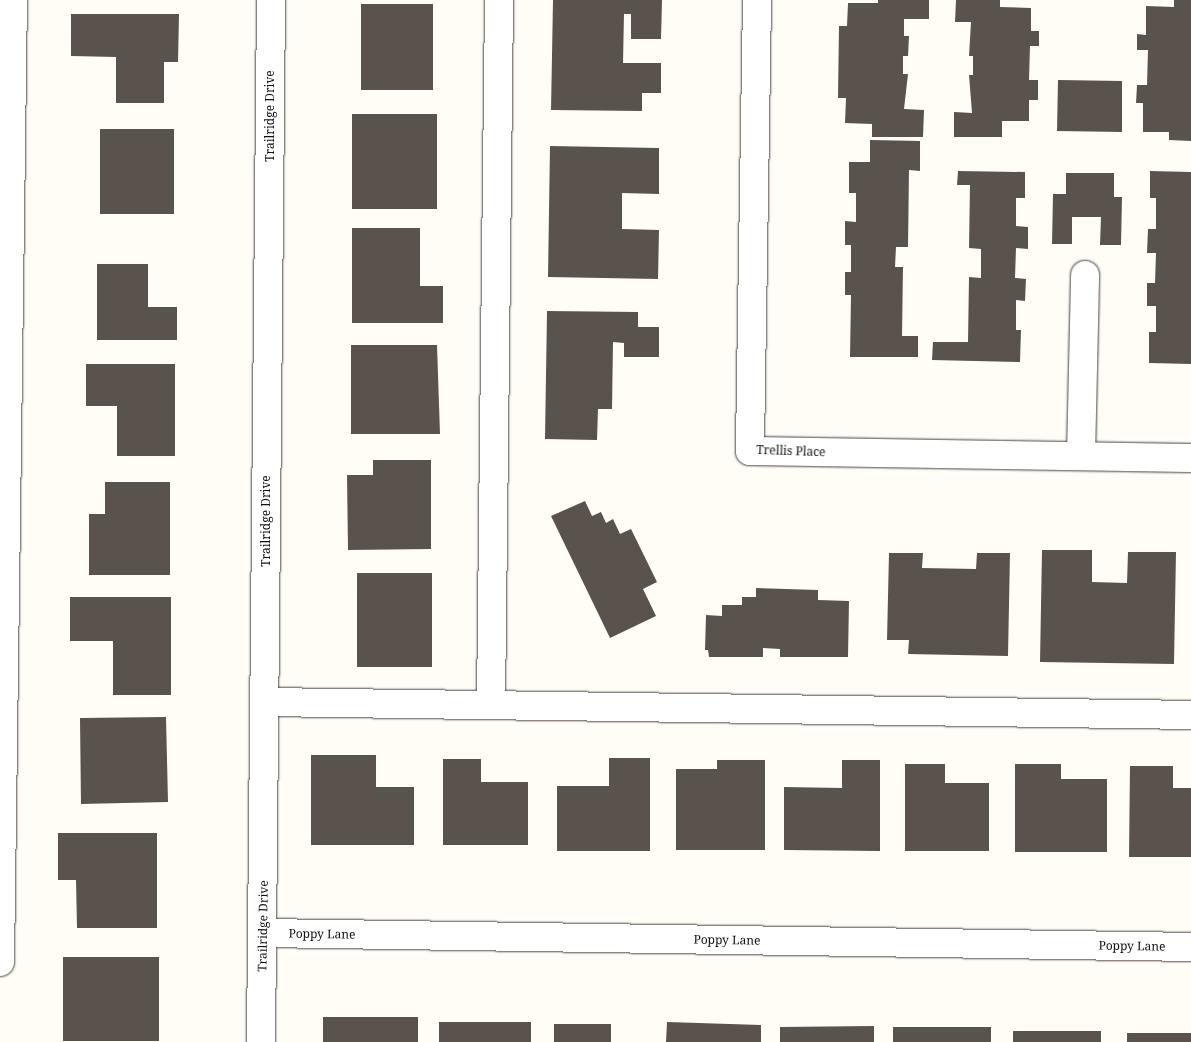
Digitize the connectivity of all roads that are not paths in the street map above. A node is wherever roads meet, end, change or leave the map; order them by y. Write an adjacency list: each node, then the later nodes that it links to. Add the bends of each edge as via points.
1 (12, 0): 13 (street)
2 (271, 0): 8 (street, Trailridge Drive)
3 (499, 0): 9 (street)
4 (757, 0): 6 (street, Trellis Place, via 750,451)
5 (1085, 274): 6 (street)
6 (1081, 456): 7 (street, Trellis Place)
7 (1191, 458)
8 (265, 702): 9 (street); 11 (street, Trailridge Drive)
9 (491, 706): 10 (street)
10 (1191, 715)
11 (263, 933): 12 (street, Poppy Lane); 14 (street, Trailridge Drive)
12 (1191, 947)
13 (0, 962)
14 (261, 1042)

